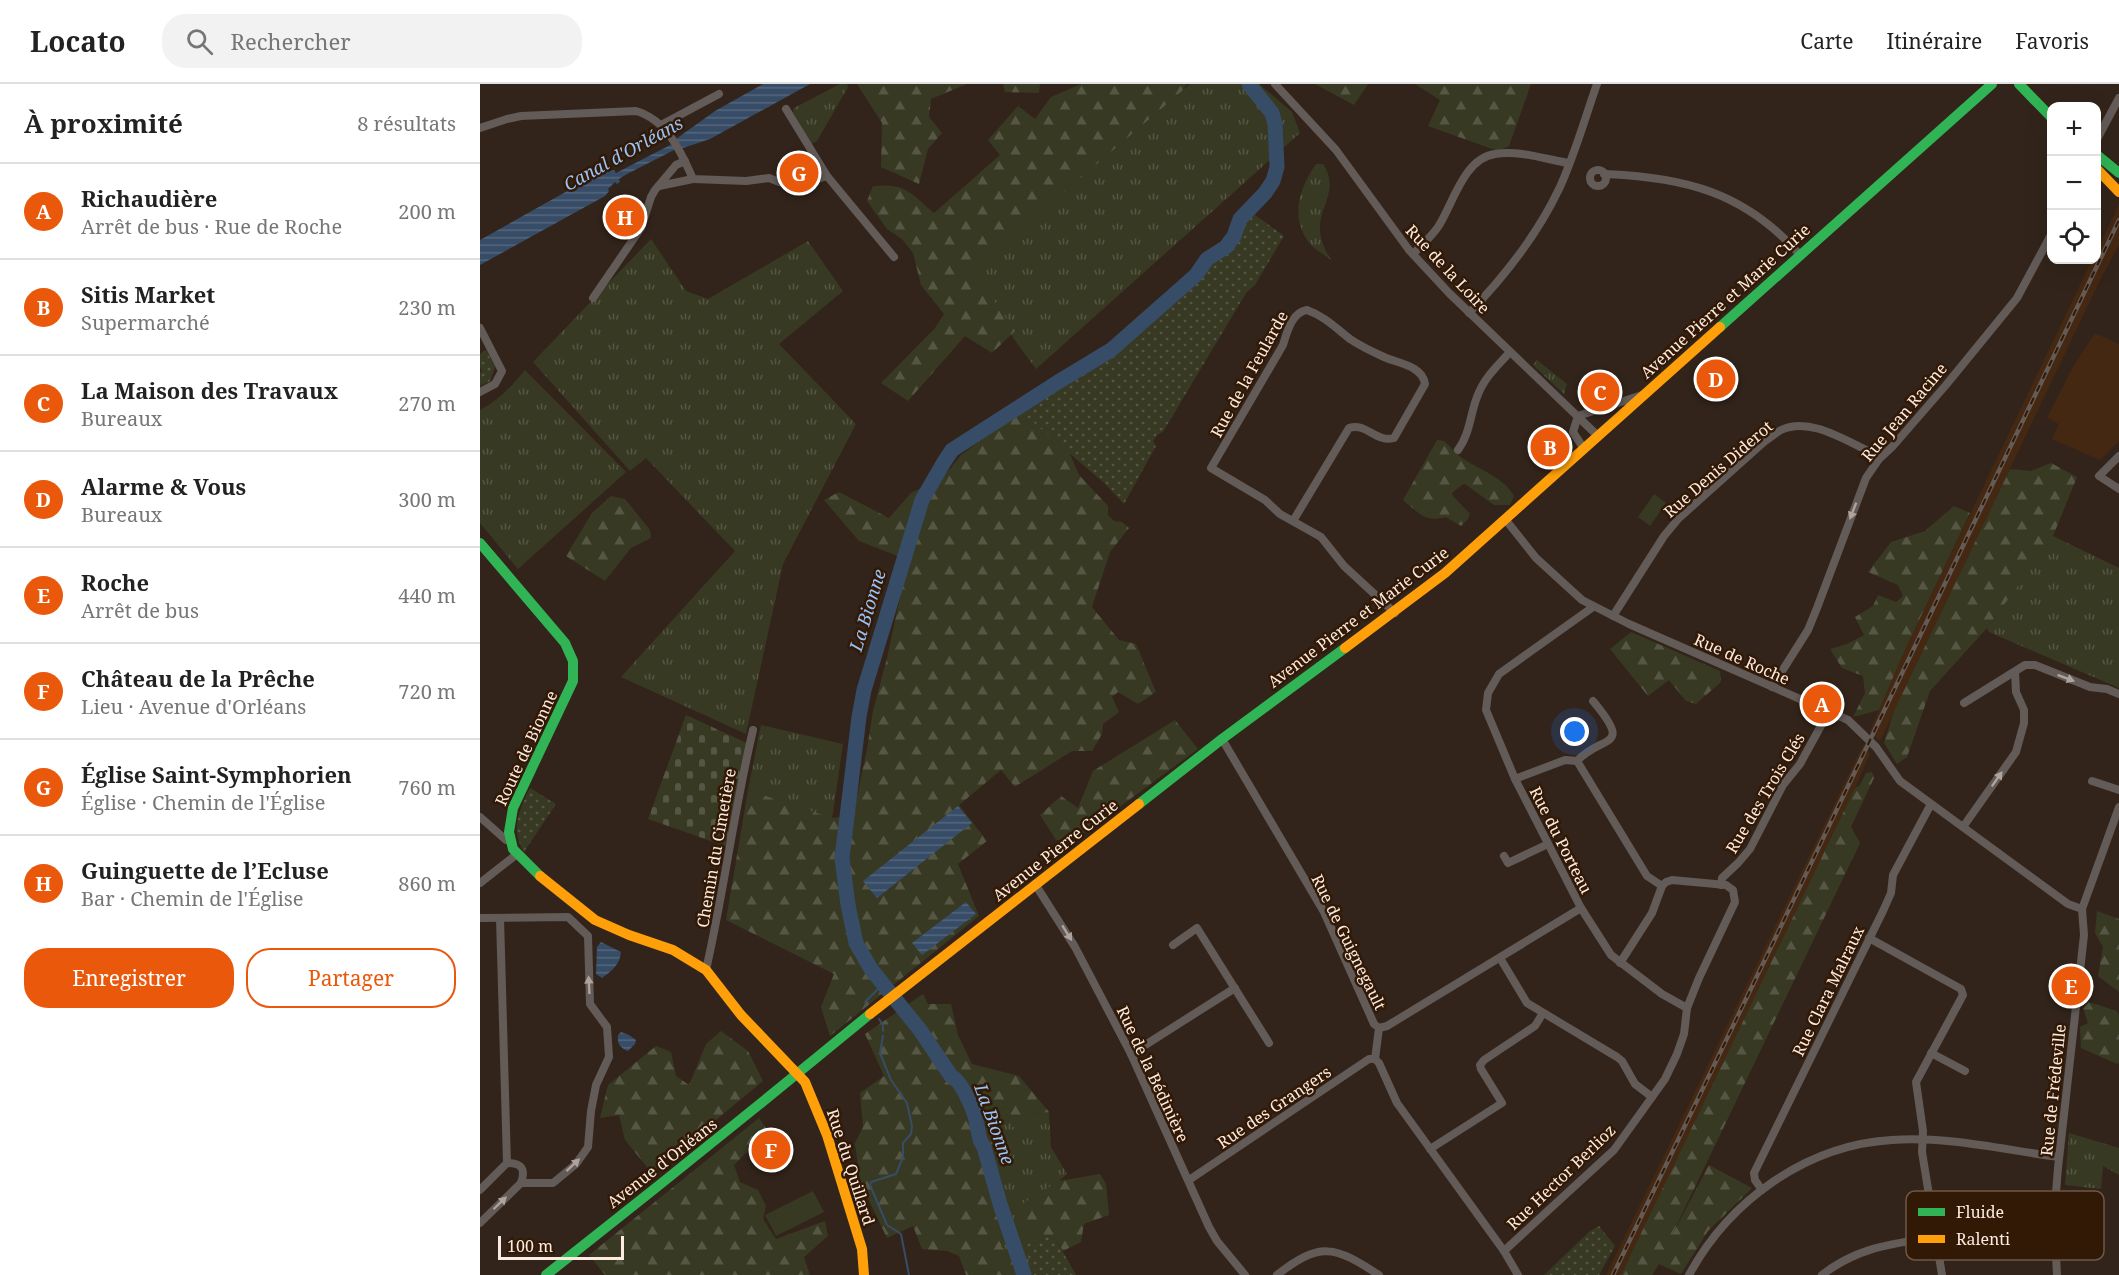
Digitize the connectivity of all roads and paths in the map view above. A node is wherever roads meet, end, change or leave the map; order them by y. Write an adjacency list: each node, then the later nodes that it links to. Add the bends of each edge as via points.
1 (1275, 84): 23 (street, Rue de la Loire, via 1336,150)
2 (1597, 84): 14 (street)
3 (1992, 84): 24 (main road, Avenue Pierre et Marie Curie)
4 (2019, 84): 8 (main road)
5 (719, 94): 9 (street)
6 (2119, 98): 11 (street)
7 (786, 109): 18 (street)
8 (2047, 113)
9 (661, 125): 10 (street, via 645,114 626,110 521,116); 13 (street)
10 (480, 128)
11 (2101, 133)
12 (2099, 156): 16 (main road)
13 (685, 161): 19 (street); 20 (street, via 676,165)
14 (1568, 163): 23 (street, via 1514,154 1482,158 1461,181 1436,231); 27 (street, via 1545,217)
15 (2101, 172): 21 (main road)
16 (2119, 172)
17 (1604, 174): 24 (street, via 1689,183 1717,194 1764,219)
18 (827, 176): 19 (street, via 792,188 769,178); 25 (street)
19 (693, 179): 20 (street)
20 (659, 186): 26 (street, via 651,197 641,228)
21 (2119, 192)
22 (2047, 242): 37 (street, Rue Jean Racine, via 2017,298)
23 (1413, 254): 27 (street, Rue de la Loire)
24 (1800, 255): 31 (main road, Avenue Pierre et Marie Curie)
25 (894, 257)
26 (593, 298)
27 (1470, 313): 29 (street, Rue de la Loire)
28 (480, 328): 30 (street, via 502,371 495,384)
29 (1510, 352): 32 (street, Rue de la Loire); 35 (street, via 1480,389 1466,439)
30 (480, 392)
31 (1642, 395): 32 (street); 33 (main road, Avenue Pierre et Marie Curie)
32 (1578, 417): 33 (street, Rue de la Loire); 34 (street, via 1573,432)
33 (1598, 436): 34 (main road, Avenue Pierre et Marie Curie)
34 (1584, 449): 39 (main road, Avenue Pierre et Marie Curie)
35 (1458, 450)
36 (2119, 456): 38 (street, via 2099,476)
37 (1879, 459): 44 (street, Rue Denis Diderot, via 1814,427 1781,430 1671,527); 46 (street, Rue Jean Racine, one-way to 46, via 1866,478 1808,630)
38 (2119, 489)
39 (1505, 519): 42 (street, Rue de Roche, via 1536,558); 43 (main road, Avenue Pierre et Marie Curie)
40 (1293, 521): 40 (street, Rue de la Feularde, via 1211,468 1297,314 1307,310 1338,327 1350,339 1422,375 1425,384 1394,438 1383,440 1359,426 1349,428); 43 (street, Rue de la Feularde, via 1321,537 1344,566)
41 (480, 543): 62 (main road, Route de Bionne, via 564,643 575,665 573,681 513,808)
42 (1593, 607): 44 (street, Rue de Roche); 54 (street, Rue du Porteau, via 1499,674 1488,693 1486,710)
43 (1395, 613): 52 (main road, Avenue Pierre et Marie Curie)
44 (1612, 616): 46 (street, Rue de Roche)
45 (2015, 672): 47 (street, one-way to 47, via 2025,665 2035,665); 49 (street); 61 (street, one-way to 45, via 2016,752 2024,710 2016,692)
46 (1772, 687): 50 (street, Rue de Roche)
47 (2119, 694)
48 (1593, 701): 53 (street, via 1607,717 1612,738)
49 (1964, 703)
50 (1829, 711): 57 (street, Rue de Roche, via 1856,726 1900,781); 69 (street, Rue des Trois Clés, via 1800,764 1783,785 1750,849 1722,878)
51 (753, 730): 78 (street, Chemin du Cimetière)
52 (1222, 739): 67 (main road, Avenue Pierre Curie); 82 (street, Rue de Guignegault, via 1324,912)
53 (1576, 761): 54 (street, via 1565,760); 68 (street, via 1647,876)
54 (1515, 779): 63 (street, Rue du Porteau)
55 (2092, 781): 56 (street)
56 (2119, 790)
57 (1931, 804): 61 (street, Rue de Roche); 74 (street, Rue Clara Malraux, via 1893,875 1892,893)
58 (2119, 807): 60 (street, Rue de Frédeville)
59 (480, 817): 62 (street, via 506,840)
60 (2117, 819): 71 (street, Rue de Frédeville)
61 (1963, 827): 71 (street, Rue de Roche, via 2068,904)
62 (510, 839): 64 (main road)
63 (1548, 844): 65 (street, via 1508,863); 70 (street, Rue du Porteau)
64 (517, 854): 66 (street); 78 (main road, via 596,920 673,950)
65 (1504, 856)
66 (480, 883)
67 (1035, 884): 85 (street, Rue de la Bédinière, one-way to 85, via 1075,947); 88 (main road, Avenue Pierre Curie)
68 (1664, 884): 69 (street, via 1672,880); 77 (street, via 1652,913)
69 (1721, 885): 80 (street, Rue Hector Berlioz, via 1733,890 1735,902)
70 (1581, 908): 76 (street, Rue du Porteau); 77 (street)
71 (2082, 909): 92 (street, Rue de Frédeville, via 2084,935)
72 (480, 918): 73 (street)
73 (500, 918): 93 (street); 95 (street, one-way to 73, via 553,1183 586,1151 596,1085 609,1057 607,1027 590,1004 588,936 568,917)
74 (1869, 938): 84 (street, via 1961,989 1963,995); 97 (street, Rue Clara Malraux, via 1754,1173)
75 (1173, 945): 79 (street, via 1197,928)
76 (1500, 958): 81 (street, via 1527,1003); 82 (street, Rue du Porteau)
77 (1620, 963): 80 (street)
78 (706, 970): 88 (main road, via 741,1015)
79 (1235, 988): 83 (street); 85 (street)
80 (1687, 1008): 89 (street, Rue Hector Berlioz, via 1677,1054)
81 (1543, 1013): 89 (street, via 1617,1057 1635,1084); 91 (street, via 1535,1026 1480,1065 1502,1103)
82 (1379, 1028): 86 (street, Rue de Guignegault)
83 (1269, 1043)
84 (1931, 1053): 87 (street); 90 (street, via 1916,1082)
85 (1131, 1054): 94 (street, Rue de la Bédinière)
86 (1375, 1059): 91 (street, via 1397,1103); 94 (street, Rue des Grangers, via 1369,1059)
87 (1965, 1071)
88 (796, 1073): 106 (main road, Avenue d'Orléans); 107 (main road, Rue du Quillard, via 805,1082 826,1135 862,1249)
89 (1652, 1097): 102 (street, Rue Hector Berlioz, via 1614,1150)
90 (1923, 1140): 92 (street); 97 (street, via 1871,1142 1830,1153); 98 (street)
91 (1430, 1149): 102 (street)
92 (2059, 1157): 99 (street, Rue de Frédeville)
93 (507, 1162): 95 (street, via 523,1169); 96 (street)
94 (1189, 1180): 108 (street, Rue de la Bédinière, via 1217,1241)
95 (521, 1183): 100 (street, one-way to 95)
96 (480, 1190)
97 (1762, 1190): 112 (street, via 1721,1227)
98 (1928, 1191)
99 (2057, 1191)
100 (480, 1223)
101 (1906, 1242): 105 (street, via 1874,1247 1841,1261)
102 (1504, 1251): 111 (street)
103 (1939, 1260): 113 (street)
104 (2056, 1260): 114 (street, Rue de Frédeville)
105 (1824, 1274)
106 (546, 1275)
107 (864, 1275)
108 (1245, 1275)
109 (1276, 1275): 110 (street, via 1307,1254 1329,1251 1339,1252)
110 (1379, 1275)
111 (1518, 1275)
112 (1689, 1275)
113 (1942, 1275)
114 (2057, 1275)

